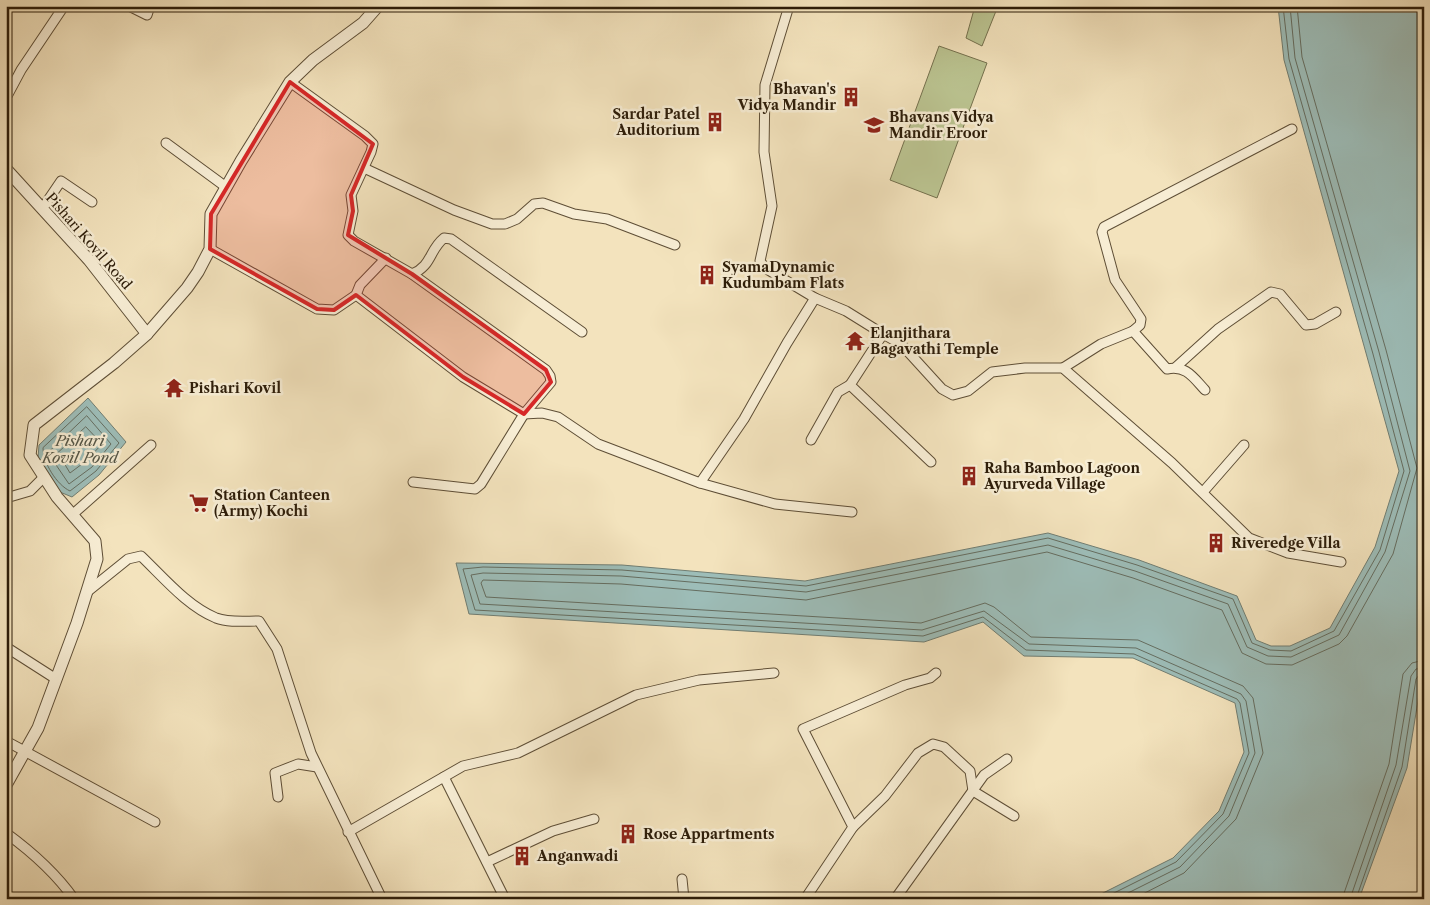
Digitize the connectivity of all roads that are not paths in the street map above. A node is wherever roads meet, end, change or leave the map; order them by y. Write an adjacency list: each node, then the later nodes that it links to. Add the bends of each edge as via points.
1 (64, 6): 7 (street)
2 (129, 6): 3 (street, via 147,15)
3 (150, 6)
4 (378, 6): 6 (street, via 364,23 313,60)
5 (789, 6): 20 (street, via 765,85 764,152 772,206 760,261 765,268)
6 (290, 82): 10 (street, via 372,144); 12 (street)
7 (6, 98)
8 (1292, 129): 22 (street, via 1104,227 1102,232 1115,280 1141,319)
9 (166, 142): 12 (street)
10 (364, 168): 15 (street, via 492,224 505,224 517,219 534,204 542,203 574,214 607,219); 17 (street, via 351,195 353,211 348,235)
11 (6, 169): 14 (street, Pishari Kovil Road)
12 (226, 187): 16 (street, via 212,214)
13 (92, 202): 14 (street, via 61,181)
14 (42, 209): 24 (street, Pishari Kovil Road, via 89,260)
15 (675, 245)
16 (210, 249): 19 (street, via 318,309 334,310); 24 (street, via 187,288)
17 (386, 258): 18 (street); 19 (street, via 360,285)
18 (412, 274): 23 (street, via 426,266 444,238 451,239); 30 (street, via 546,370 551,382)
19 (356, 295): 30 (street, via 463,377)
20 (815, 298): 25 (street, via 846,311); 37 (street, via 744,419)
21 (1336, 312): 26 (street, via 1315,324 1306,325 1280,294 1271,292 1218,329)
22 (1133, 331): 26 (street, via 1167,369); 27 (street, via 1093,348)
23 (582, 332)
24 (146, 334): 35 (street, via 34,425 30,455)
25 (882, 334): 27 (street, via 901,344 942,389 953,395 968,391 992,372); 28 (street)
26 (1176, 367): 29 (street, via 1185,369)
27 (1063, 368): 38 (street)
28 (850, 385): 31 (street, via 838,392); 34 (street)
29 (1205, 390)
30 (524, 414): 36 (street, via 475,489); 37 (street, via 542,413 558,417 598,444)
31 (811, 440)
32 (151, 445): 41 (street)
33 (1244, 445): 38 (street)
34 (931, 462)
35 (44, 477): 39 (street, via 30,490); 41 (street)
36 (413, 482)
37 (700, 483): 40 (street, via 775,504)
38 (1202, 492): 42 (street, via 1249,538 1288,553)
39 (6, 498)
40 (852, 512)
41 (72, 515): 43 (street, via 95,541 97,559)
42 (1341, 562)
43 (87, 592): 47 (street); 51 (street, via 128,559 141,556 185,598 216,618 234,622 258,621 277,649)
44 (6, 647): 47 (street)
45 (774, 673): 52 (street, via 699,680 636,695 518,753 463,766)
46 (936, 673): 59 (street, via 803,729)
47 (56, 679): 49 (street, via 38,728)
48 (6, 741): 49 (street)
49 (25, 750): 53 (street); 58 (street)
50 (1008, 759): 54 (street, via 984,775)
51 (317, 767): 55 (street, via 298,764 275,773); 60 (street)
52 (444, 777): 60 (street); 62 (street)
53 (6, 785)
54 (973, 791): 56 (street); 59 (street, via 970,771 944,747 933,744 918,753 885,796); 69 (street)
55 (278, 797)
56 (1014, 816)
57 (594, 819): 62 (street, via 553,831)
58 (155, 822)
59 (854, 827): 68 (street)
60 (348, 832): 65 (street)
61 (6, 833): 64 (street, via 58,877)
62 (487, 862): 66 (street)
63 (682, 880): 67 (street)
64 (74, 899)
65 (382, 899)
66 (505, 899)
67 (684, 899)
68 (805, 899)
69 (895, 899)

